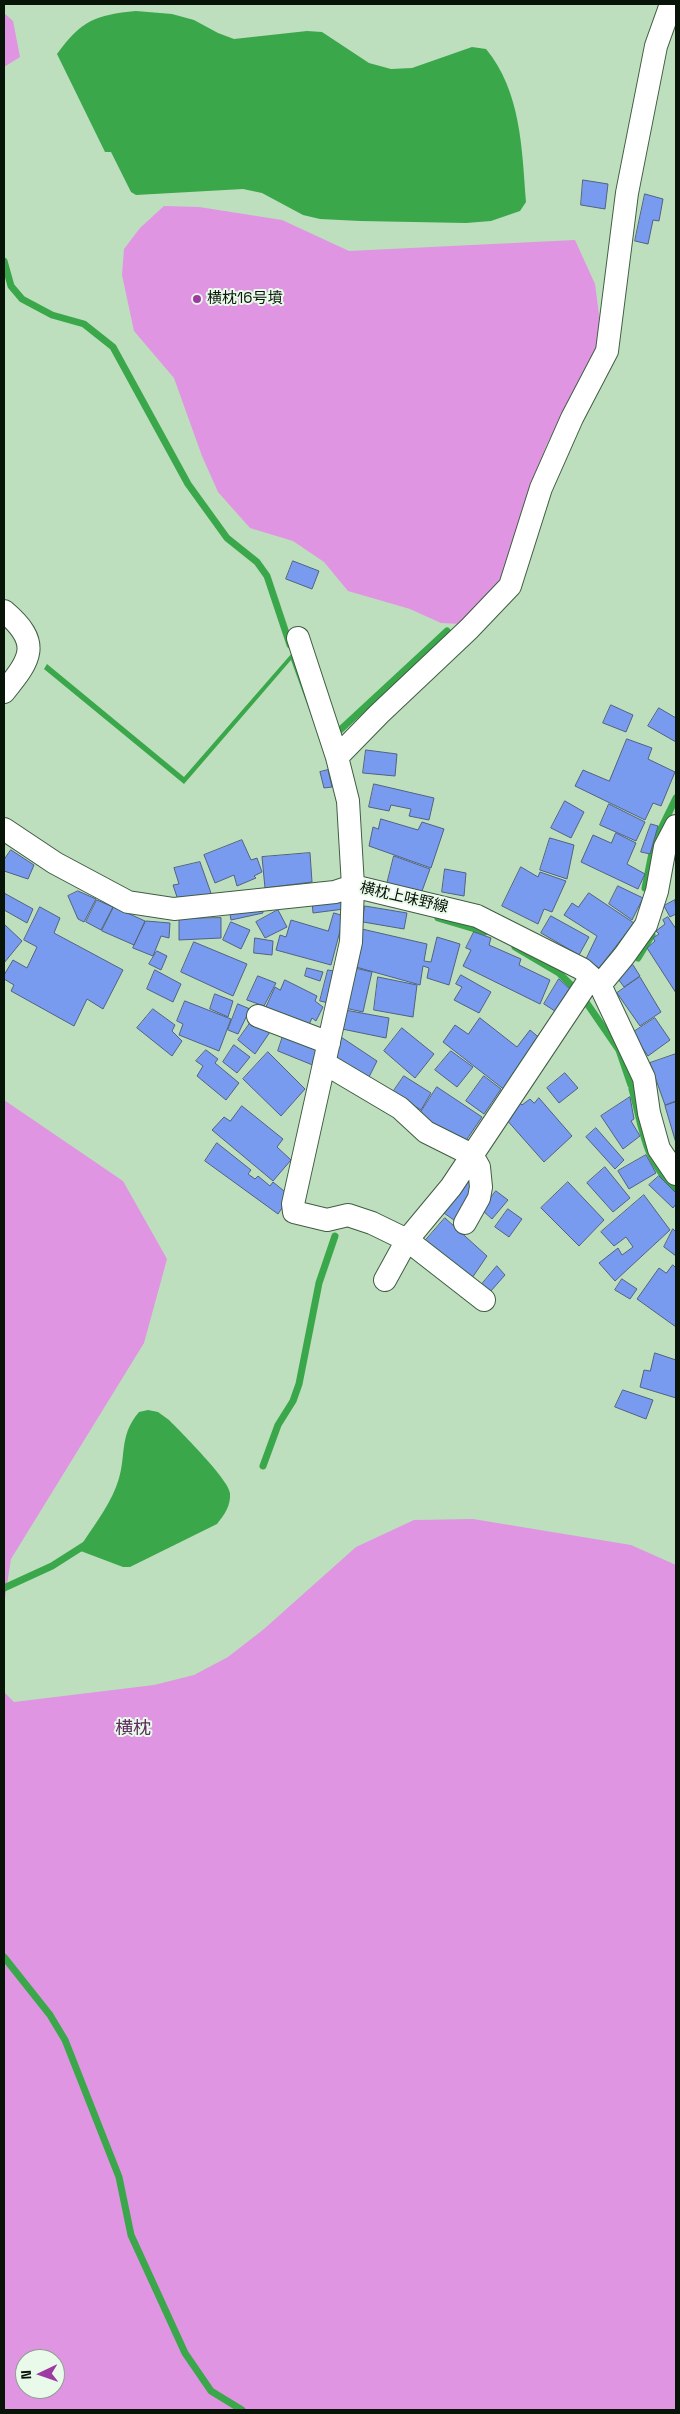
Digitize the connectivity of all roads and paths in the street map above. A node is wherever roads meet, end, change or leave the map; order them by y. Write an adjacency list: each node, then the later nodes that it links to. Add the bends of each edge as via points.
1 (671, 4): 5 (street, via 656,46 627,193 607,351 541,488 510,586)
2 (4, 611): 4 (street, via 26,635 30,645 22,668)
3 (298, 638): 5 (street)
4 (4, 692)
5 (337, 757): 8 (street, via 348,801)
6 (676, 826): 9 (street, via 665,847 657,891 646,925 624,956)
7 (4, 829): 8 (street, 横枕上味野線, via 55,862 128,902 174,909 336,892)
8 (353, 886): 9 (street, 横枕上味野線, via 477,916 582,969); 11 (street, via 351,942)
9 (596, 981): 12 (street); 13 (street, via 644,1078 659,1148)
10 (258, 1016): 11 (street)
11 (326, 1053): 12 (street, via 400,1108 426,1132); 15 (street, via 293,1204 294,1212 327,1220 348,1215)
12 (472, 1155): 14 (street, via 479,1167 482,1187); 15 (street, via 451,1187)
13 (676, 1174)
14 (465, 1223)
15 (407, 1240): 16 (street); 17 (street)
16 (385, 1280)
17 (484, 1300)

